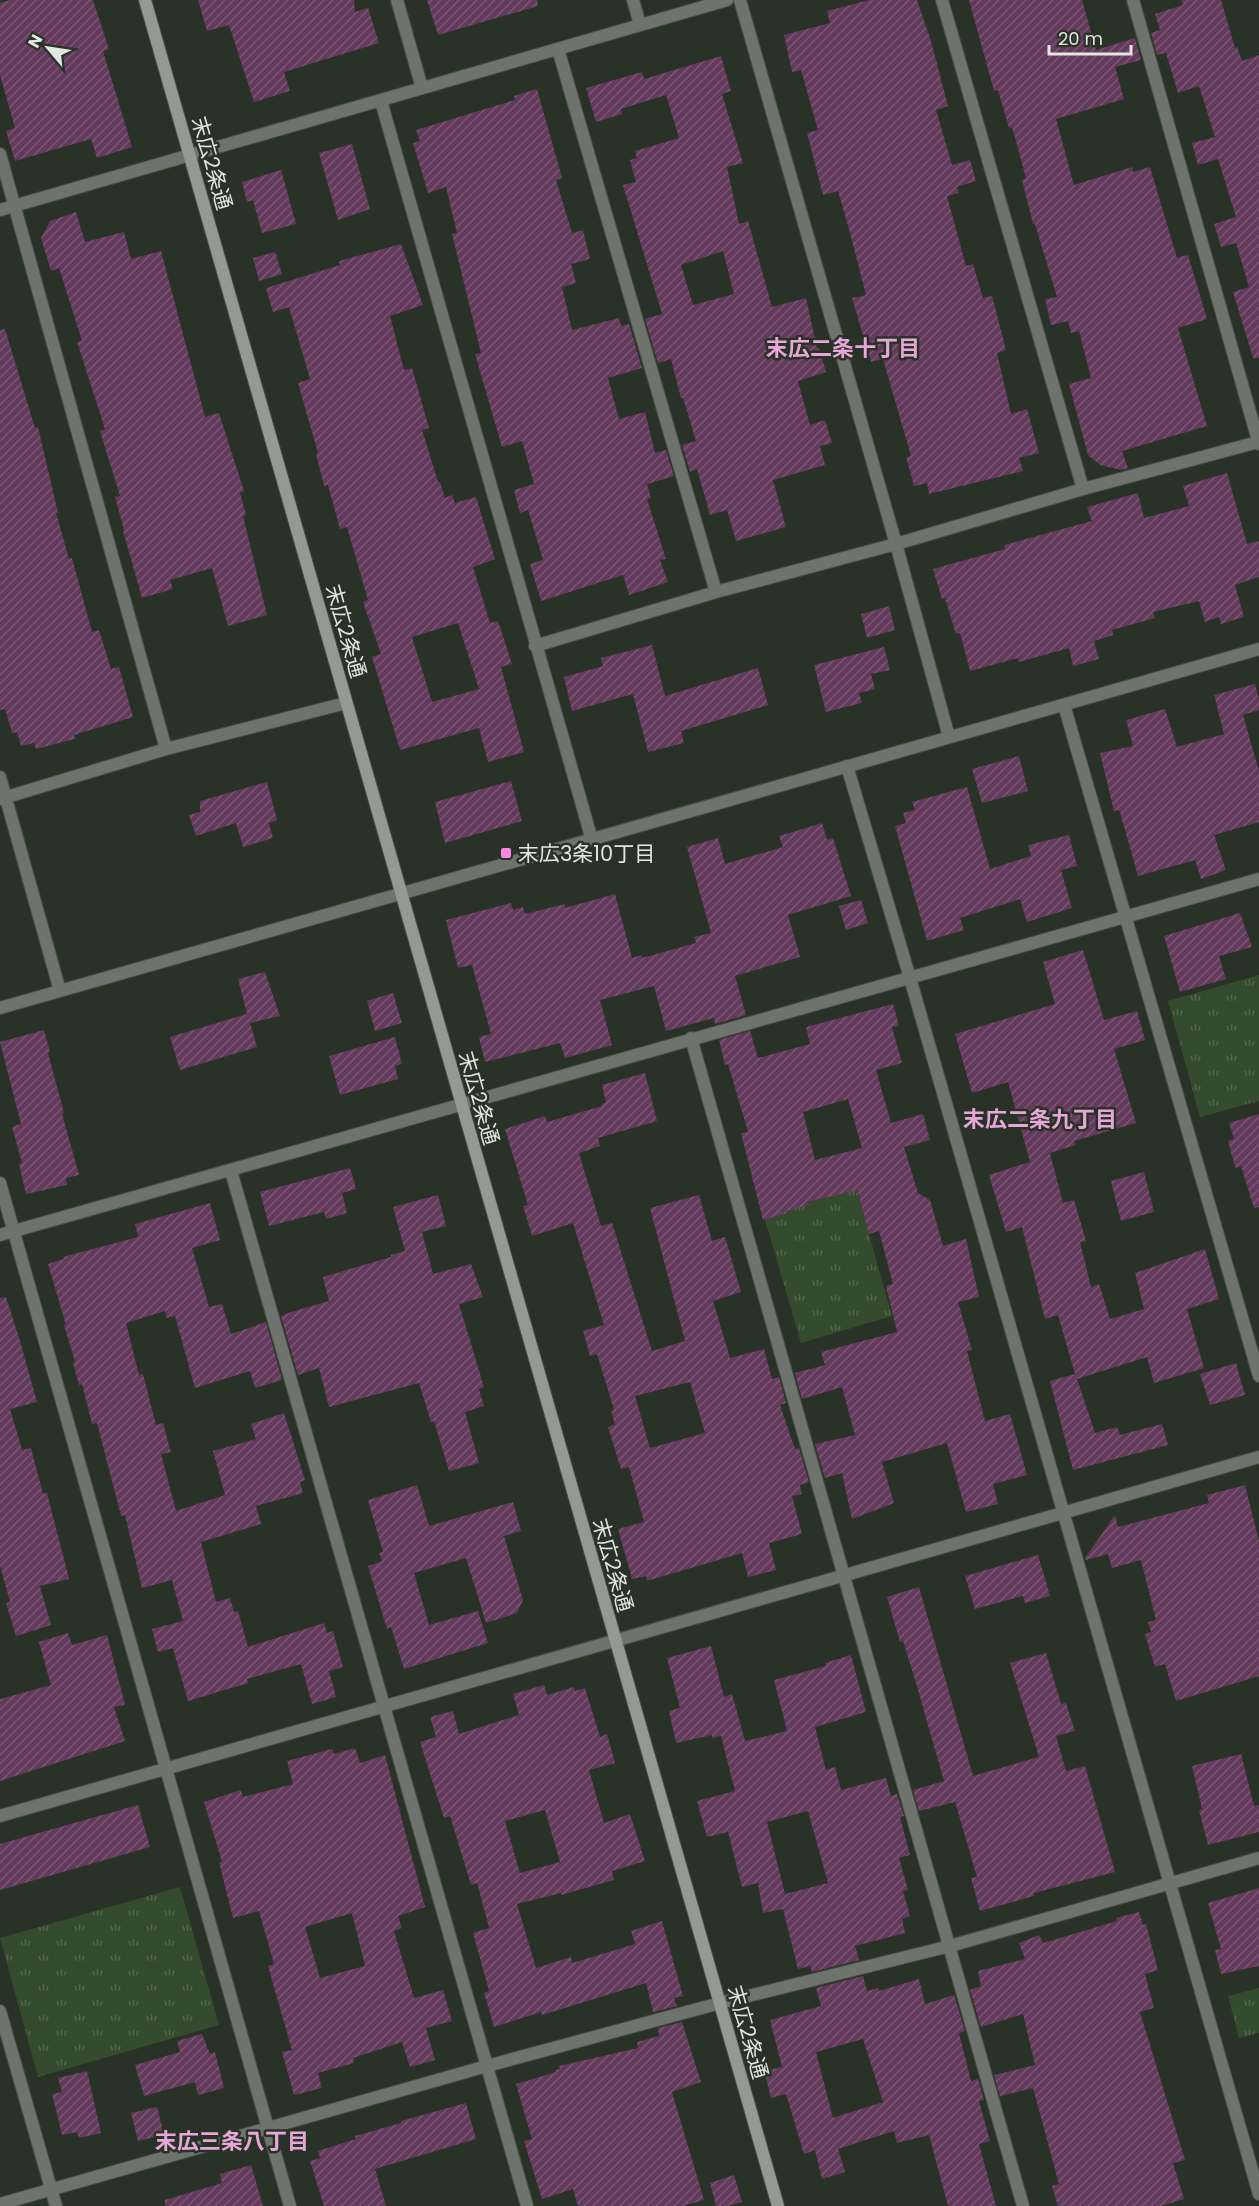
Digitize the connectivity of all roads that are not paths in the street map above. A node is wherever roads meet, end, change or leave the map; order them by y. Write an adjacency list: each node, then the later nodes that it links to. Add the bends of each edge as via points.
1 (145, 0): 13 (street, 末広2条通)
2 (396, 0): 10 (street)
3 (633, 0): 8 (street)
4 (727, 0): 8 (street)
5 (740, 0): 18 (street)
6 (942, 0): 17 (street)
7 (1133, 0): 16 (street)
8 (640, 25): 9 (street)
9 (558, 49): 10 (street); 19 (street)
10 (422, 88): 11 (street)
11 (381, 101): 13 (street); 20 (street)
12 (0, 154): 14 (street)
13 (190, 155): 14 (street); 22 (street, 末広2条通)
14 (15, 206): 15 (street); 25 (street)
15 (0, 210)
16 (1259, 443): 17 (street)
17 (1083, 489): 18 (street)
18 (896, 544): 19 (street); 24 (street)
19 (716, 592): 20 (street)
20 (535, 646): 29 (street)
21 (1259, 649): 23 (street)
22 (346, 703): 25 (street); 31 (street, 末広2条通)
23 (1064, 705): 24 (street); 32 (street)
24 (949, 737): 26 (street)
25 (166, 749): 28 (street)
26 (847, 766): 29 (street); 33 (street)
27 (0, 777): 28 (street)
28 (3, 798): 34 (street)
29 (592, 840): 31 (street)
30 (1259, 879): 32 (street)
31 (403, 894): 34 (street); 37 (street, 末広2条通)
32 (1127, 918): 33 (street); 42 (street)
33 (910, 978): 36 (street); 44 (street)
34 (60, 991): 35 (street)
35 (0, 1008)
36 (691, 1038): 37 (street); 45 (street)
37 (460, 1104): 38 (street); 46 (street, 末広2条通)
38 (231, 1171): 40 (street); 47 (street)
39 (0, 1183): 40 (street)
40 (14, 1232): 41 (street); 48 (street)
41 (0, 1235)
42 (1259, 1376)
43 (1259, 1457): 44 (street)
44 (1064, 1513): 45 (street); 51 (street)
45 (845, 1577): 46 (street); 52 (street)
46 (615, 1641): 47 (street); 53 (street, 末広2条通)
47 (385, 1707): 48 (street); 55 (street)
48 (166, 1769): 49 (street); 56 (street)
49 (0, 1816)
50 (1259, 1858): 51 (street)
51 (1170, 1884): 52 (street); 58 (street)
52 (950, 1946): 53 (street); 64 (street)
53 (720, 2003): 55 (street); 63 (street, 末広2条通)
54 (0, 2011): 57 (street)
55 (487, 2066): 56 (street); 62 (street)
56 (267, 2128): 57 (street); 61 (street)
57 (51, 2189): 59 (street); 60 (street)
58 (1259, 2194)
59 (0, 2204)
60 (56, 2206)
61 (290, 2206)
62 (527, 2206)
63 (778, 2206)
64 (1023, 2206)

